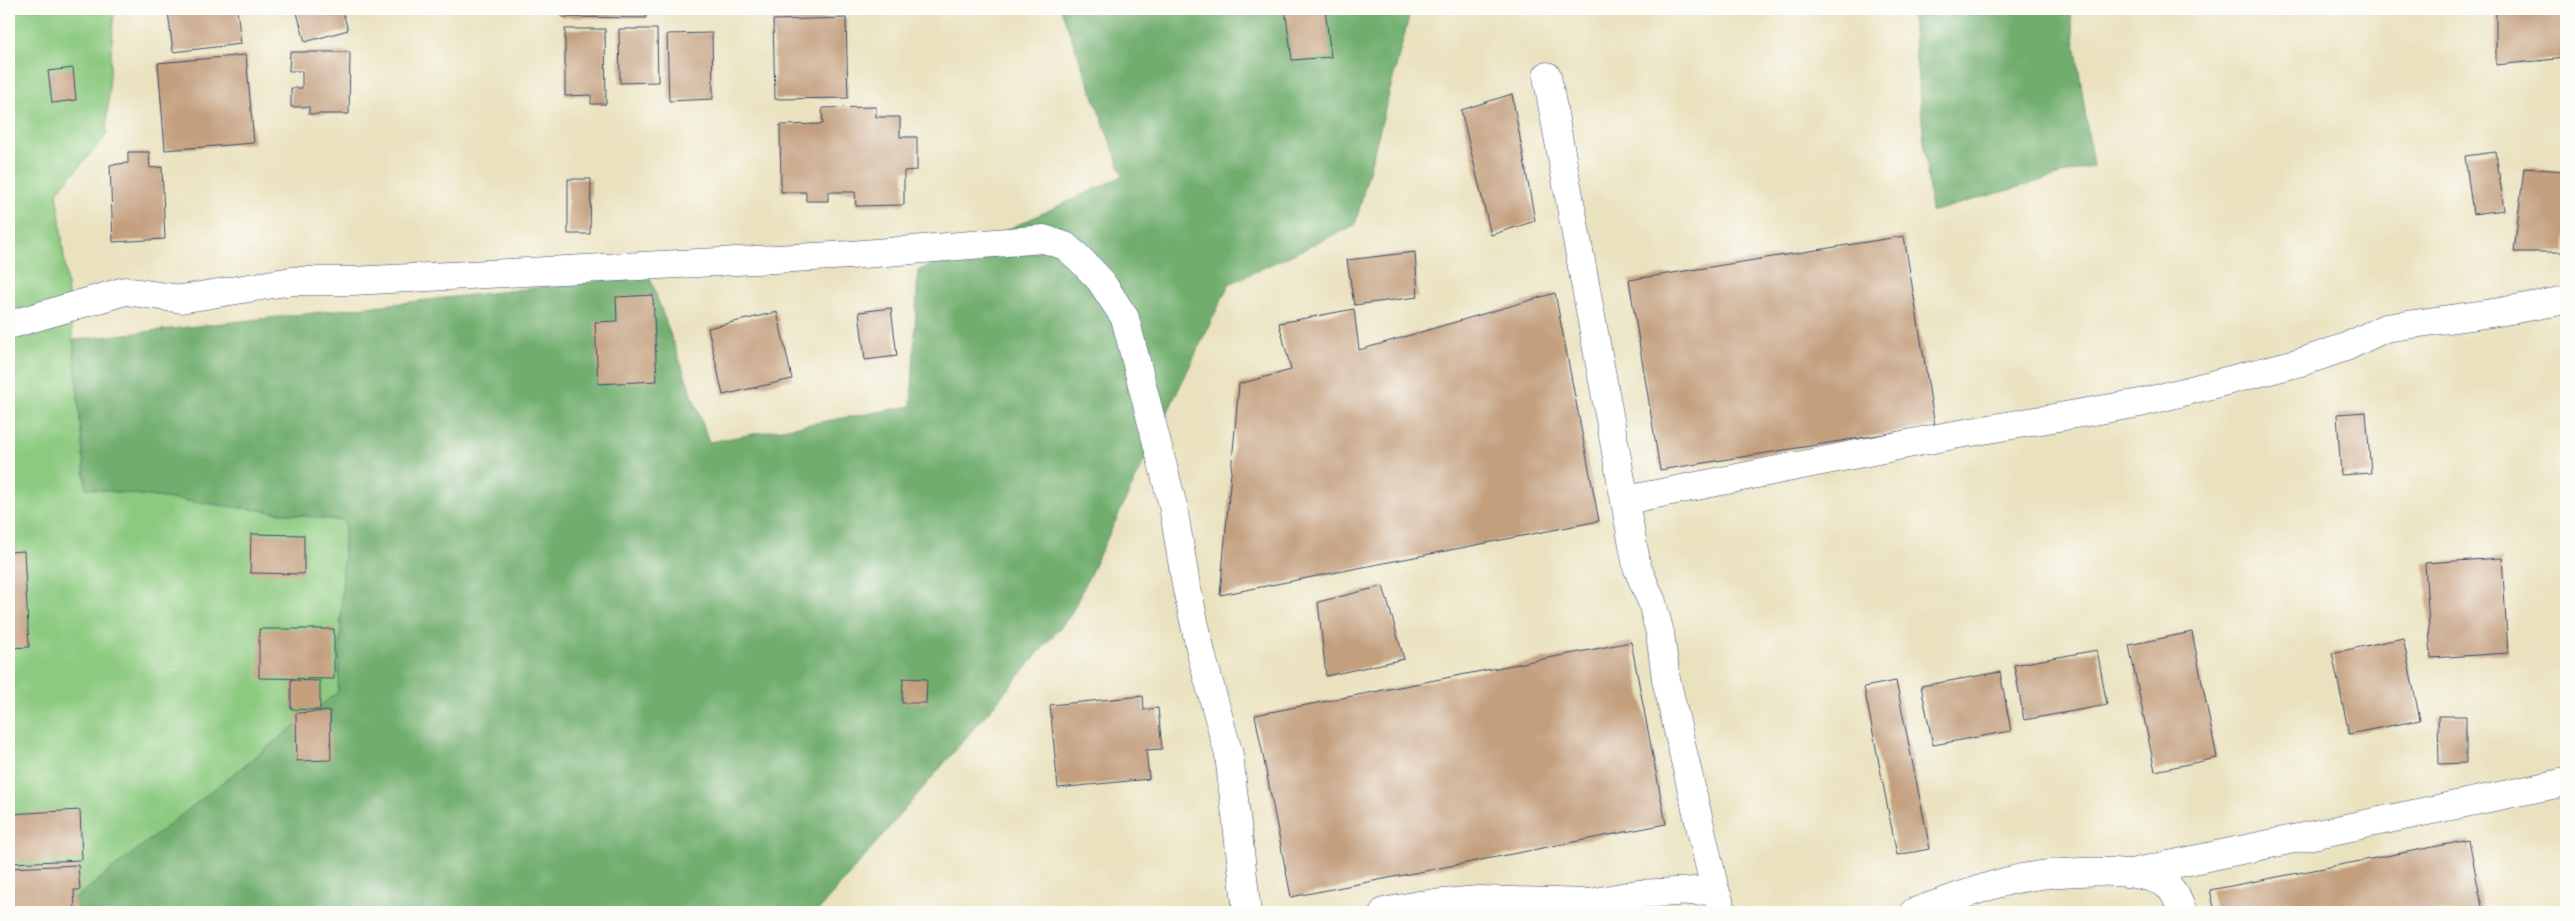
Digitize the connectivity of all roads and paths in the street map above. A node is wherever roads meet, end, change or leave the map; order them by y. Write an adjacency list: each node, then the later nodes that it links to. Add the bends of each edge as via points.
1 (1547, 76): 4 (street)
2 (2566, 300): 4 (street, via 2385,328 2346,347 2305,361 2140,403 1948,436)
3 (9, 325): 8 (street, via 125,290 181,299 292,281 352,281 851,255 1044,239 1065,246 1100,280 1125,318 1135,352 1173,506 1202,656 1230,755)
4 (1626, 500): 7 (street, via 1638,567 1660,633 1666,679)
5 (2566, 782): 6 (street)
6 (2131, 873): 10 (street, via 2073,873 2008,881); 11 (street, via 2163,882 2174,892)
7 (1719, 901): 9 (street, via 1638,894 1591,903 1479,900 1419,905)
8 (1247, 912)
9 (1384, 912)
10 (1914, 912)
11 (2182, 912)

